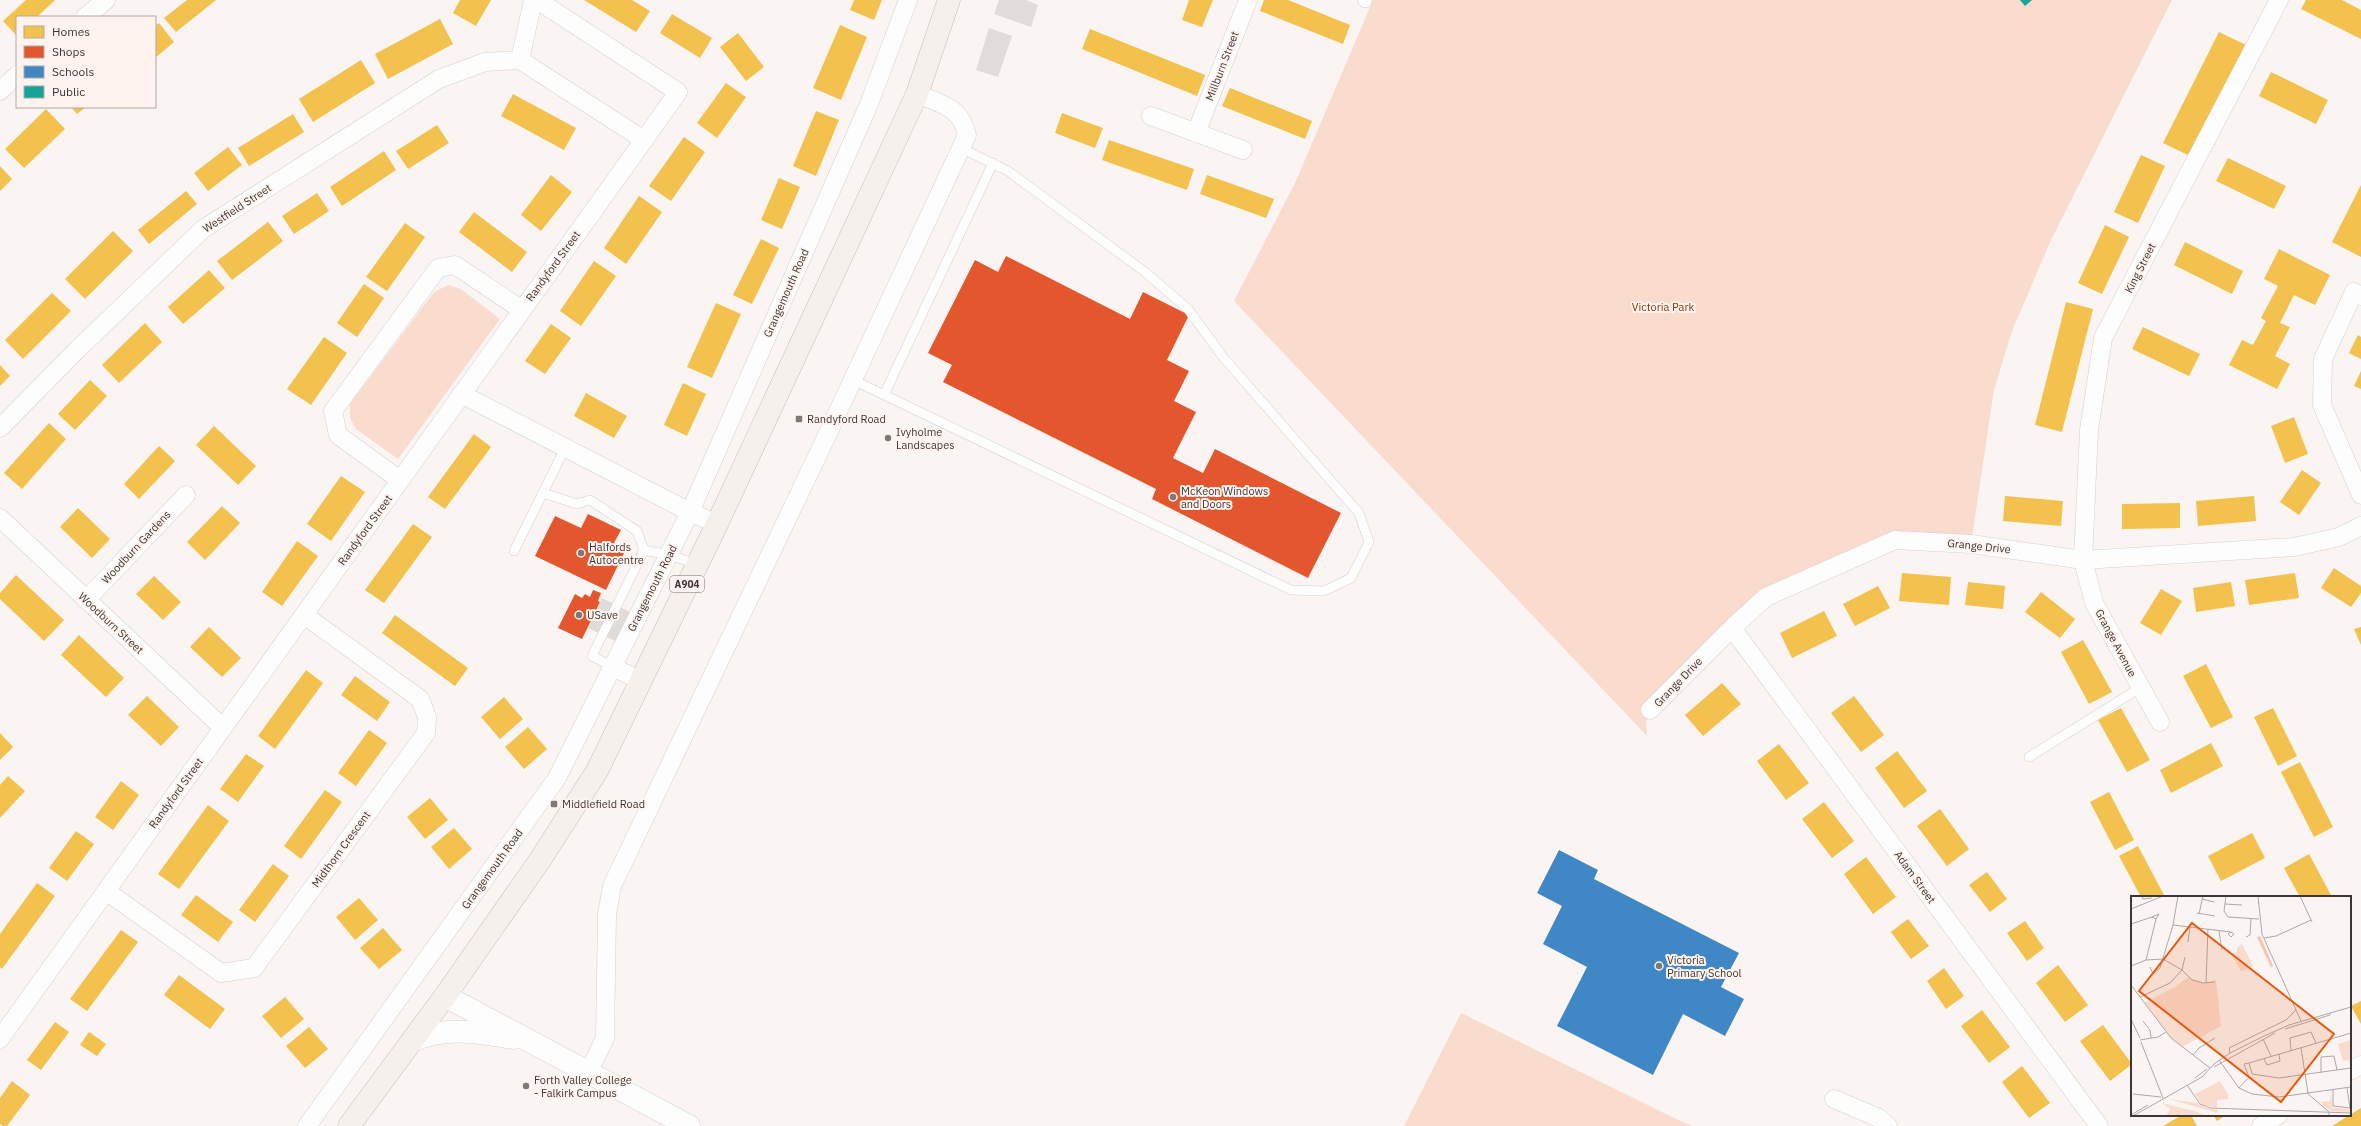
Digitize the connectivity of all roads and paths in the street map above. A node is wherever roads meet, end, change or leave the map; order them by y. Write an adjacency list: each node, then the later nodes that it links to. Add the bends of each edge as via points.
1 (106, 0): 8 (street)
2 (533, 0): 9 (street)
3 (537, 0): 15 (street, Randyford Street, via 678,92)
4 (908, 0): 30 (street, Grangemouth Road, via 869,104)
5 (949, 0): 12 (main road, A904)
6 (1248, 0): 14 (street, Millburn Street)
7 (2279, 0): 37 (street, King Street, via 2103,338 2089,430)
8 (86, 16)
9 (520, 60): 15 (street); 24 (street, Westfield Street, via 485,62 439,79 203,229)
10 (16, 76): 11 (street)
11 (0, 91)
12 (917, 94): 16 (street, via 958,113 967,135); 32 (main road, A904)
13 (1150, 116): 14 (street)
14 (1196, 133): 17 (street)
15 (644, 140): 20 (street, Randyford Street)
16 (961, 148): 18 (lane); 21 (street)
17 (1243, 150)
18 (993, 163): 23 (lane); 23 (lane, via 1008,171 1145,272 1188,309 1224,357 1359,513 1369,542 1351,578 1324,591 1291,590)
19 (2361, 296): 29 (street, via 2354,292 2323,359 2322,390 2322,405)
20 (522, 310): 22 (street, Randyford Street); 26 (street, via 455,265 438,268 332,411 338,435)
21 (853, 380): 23 (lane); 56 (street, via 612,886 607,914 605,1038)
22 (462, 394): 25 (street); 26 (street, Randyford Street)
23 (884, 395)
24 (0, 428)
25 (565, 448): 27 (lane); 30 (street)
26 (400, 480): 40 (street, Randyford Street)
27 (543, 493): 34 (lane, via 577,504 590,500 637,531); 35 (lane)
28 (186, 495): 39 (street, Woodburn Gardens)
29 (2361, 495)
30 (690, 512): 32 (street); 36 (street, Grangemouth Road)
31 (0, 518): 39 (street, Woodburn Street)
32 (717, 524): 38 (main road, A904)
33 (2361, 526): 37 (street, Grange Drive, via 2339,537 2294,547)
34 (644, 550): 36 (lane); 42 (lane, via 592,656)
35 (514, 551)
36 (669, 555): 38 (lane); 42 (street, Grangemouth Road)
37 (2083, 560): 41 (street, Grange Drive, via 1971,544 1895,540 1766,597); 44 (street, Grange Avenue, via 2094,603)
38 (697, 564): 43 (main road, A904)
39 (86, 600): 47 (street, Woodburn Street)
40 (304, 615): 47 (street, Randyford Street); 49 (street, Midthorn Crescent, via 420,700 427,717 426,733 254,968 221,973)
41 (1732, 628): 45 (street, Grange Drive); 63 (street, Adam Street)
42 (613, 667): 43 (street); 59 (street, Grangemouth Road, via 557,778)
43 (641, 681): 50 (main road, A904, via 597,771 540,860)
44 (2140, 688): 46 (street, Grange Avenue); 48 (lane)
45 (1650, 710)
46 (2160, 722)
47 (223, 728): 49 (street, Randyford Street)
48 (2029, 757)
49 (106, 891): 51 (street, Randyford Street)
50 (445, 996): 52 (main road, A904); 53 (street)
51 (0, 1039)
52 (412, 1041): 53 (street, via 429,1033 445,1031 491,1034); 60 (main road, A904)
53 (530, 1042): 56 (street)
54 (2361, 1065): 55 (street)
55 (2351, 1070)
56 (588, 1073): 61 (street)
57 (1834, 1099): 62 (street, via 1879,1118)
58 (2276, 1116): 64 (street)
59 (307, 1126)
60 (348, 1126)
61 (689, 1126)
62 (1888, 1126)
63 (2099, 1126)
64 (2260, 1126)

